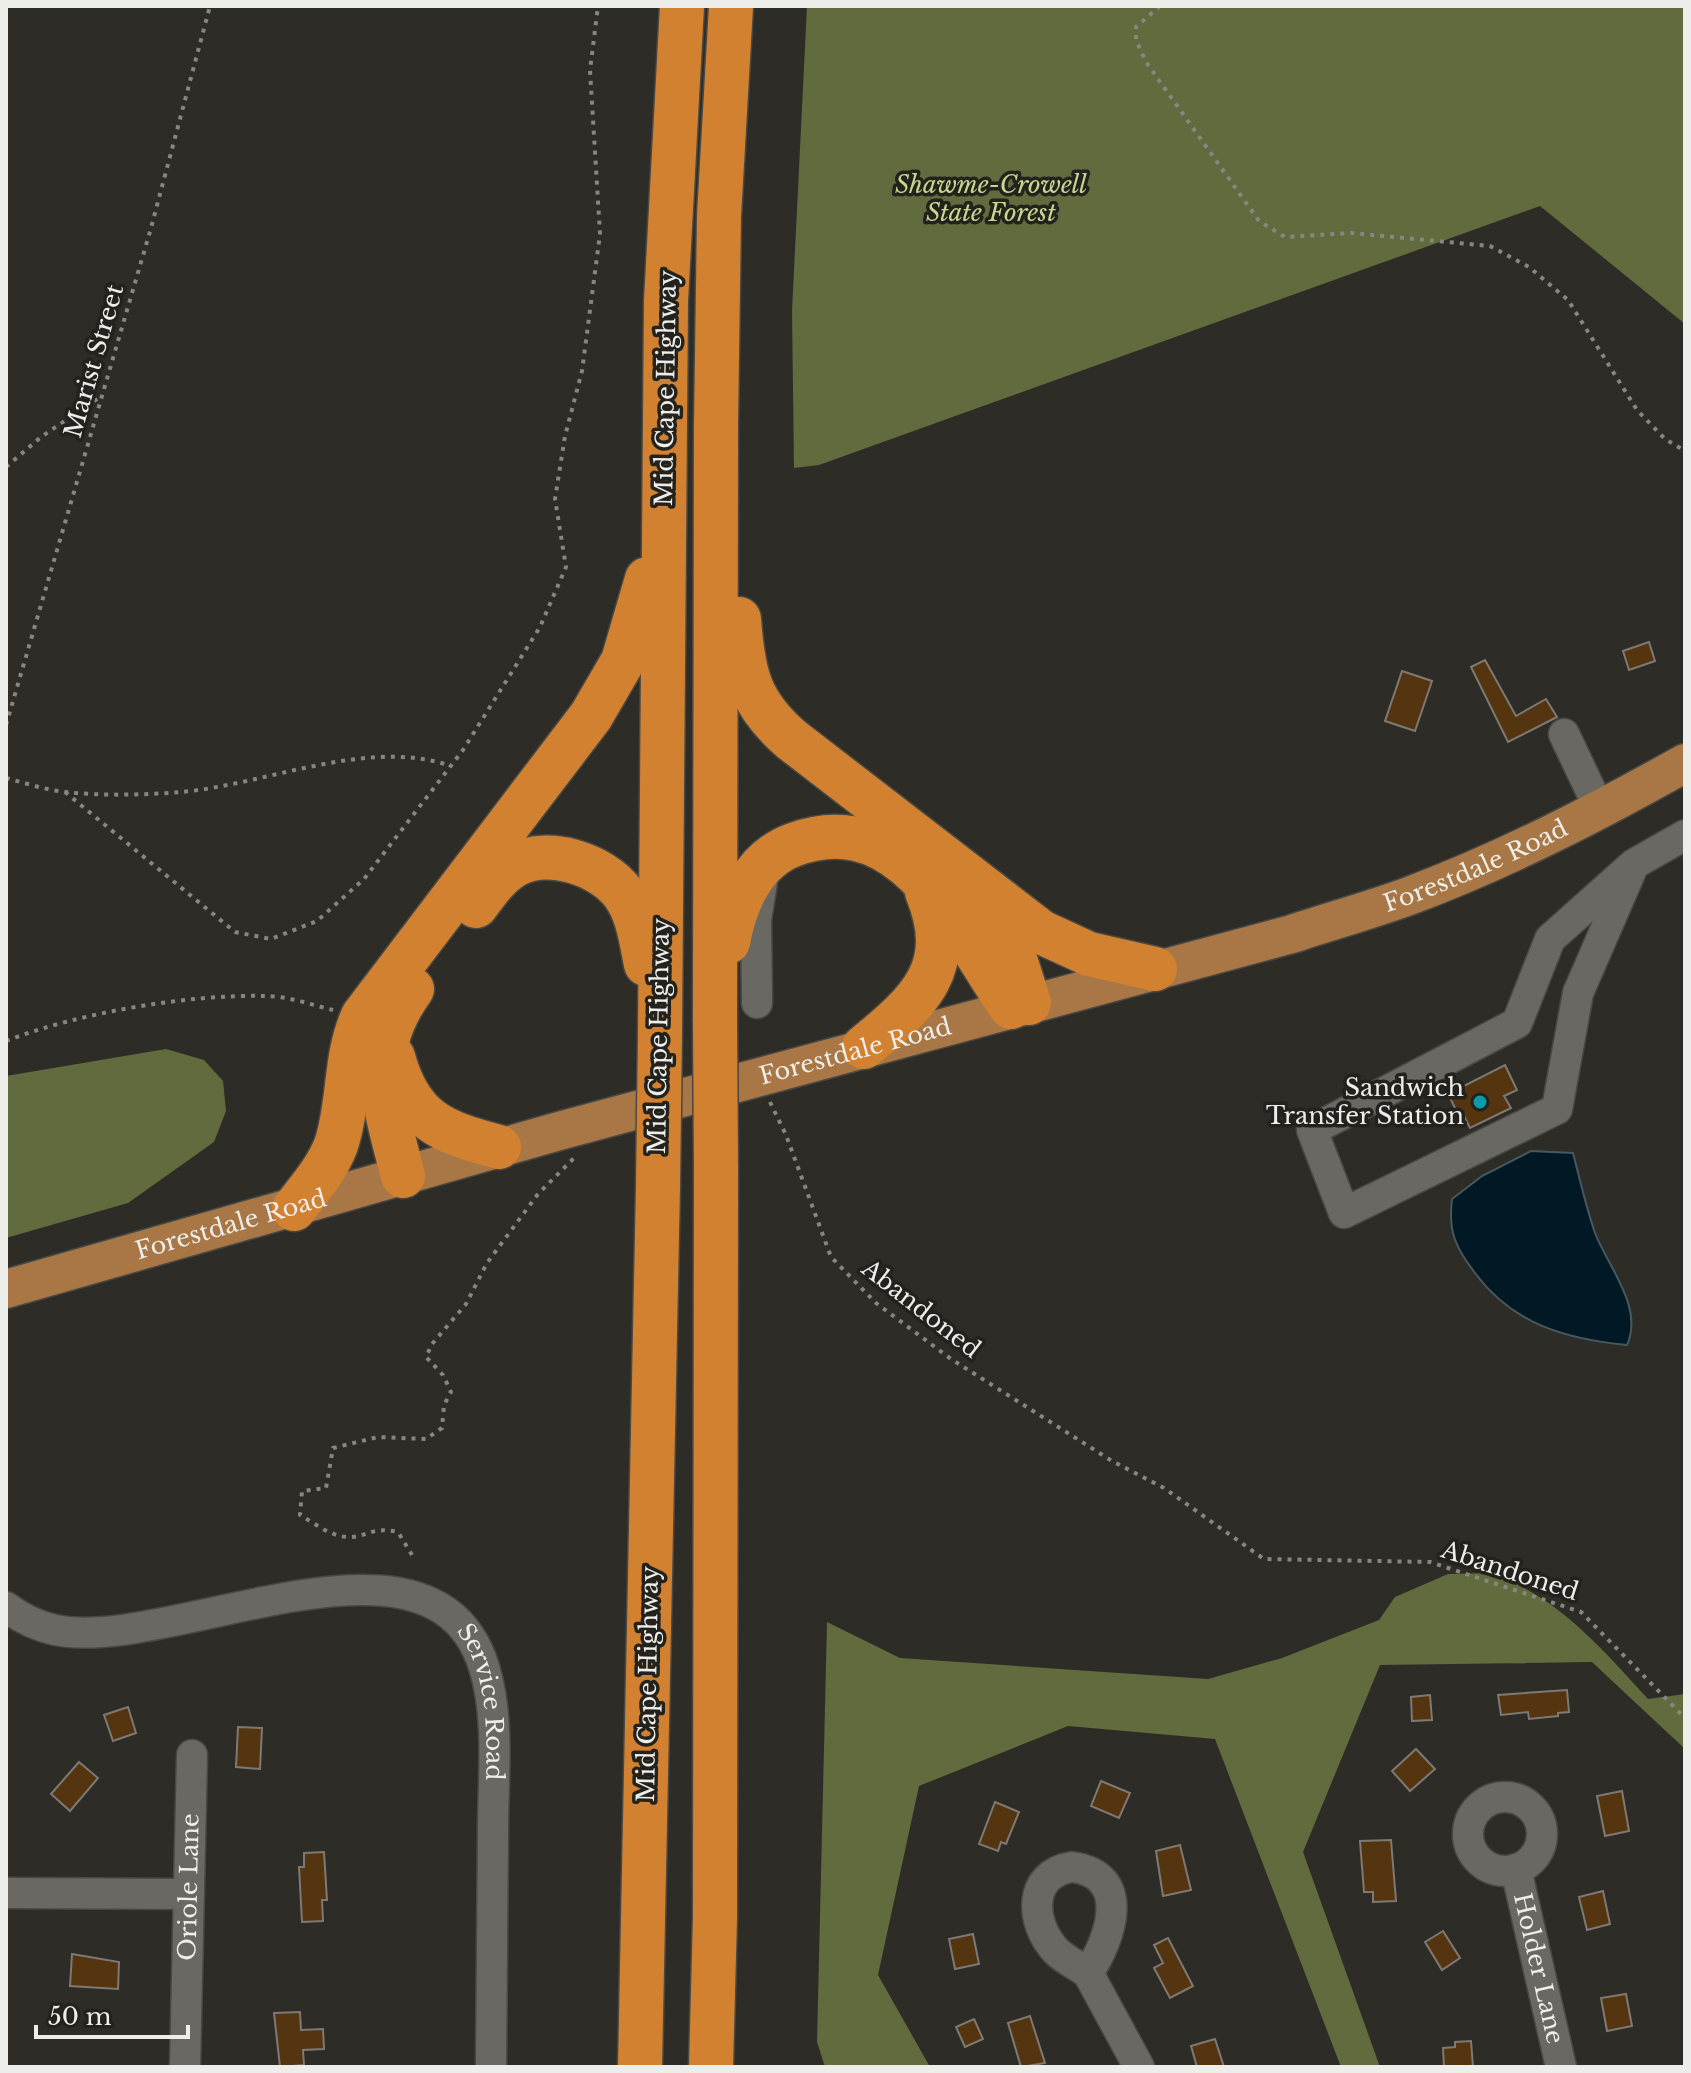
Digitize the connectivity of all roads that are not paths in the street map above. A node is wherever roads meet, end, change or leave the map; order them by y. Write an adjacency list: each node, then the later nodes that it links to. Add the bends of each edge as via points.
1 (682, 6): 3 (highway, Mid Cape Highway)
2 (731, 6): 4 (highway)
3 (666, 301): 4 (street); 5 (highway, Mid Cape Highway)
4 (718, 303): 12 (highway, via 732,457 739,628 748,684 777,727); 16 (highway)
5 (665, 478): 17 (highway, via 641,605 609,689); 18 (highway, Mid Cape Highway)
6 (1564, 734): 8 (street)
7 (1685, 763): 8 (main road, Forestdale Road)
8 (1600, 810): 13 (main road, Forestdale Road, via 1406,897 1250,946)
9 (1685, 835): 11 (street)
10 (765, 863): 12 (highway, via 799,843 839,836); 14 (street, via 756,920); 16 (highway, via 746,886 735,914)
11 (1634, 864): 11 (street, via 1550,939 1517,1023 1312,1130 1344,1213 1557,1109 1578,993)
12 (939, 874): 13 (highway, via 1056,941); 15 (highway, via 957,922); 19 (highway, via 935,967 918,1001)
13 (1155, 969): 15 (main road, Forestdale Road)
14 (757, 1003)
15 (1020, 1005): 19 (main road, Forestdale Road)
16 (715, 1018): 27 (highway, bridge)
17 (375, 1024): 18 (highway, via 401,1005 497,879 516,864 540,859 584,865 622,892 636,920); 20 (highway, via 352,1048); 21 (highway, via 420,1111 445,1132); 22 (highway)
18 (660, 1033): 34 (highway, Mid Cape Highway, bridge)
19 (864, 1047): 21 (main road, Forestdale Road)
20 (348, 1080): 22 (highway); 23 (highway, via 334,1149)
21 (499, 1147): 22 (main road, Forestdale Road)
22 (390, 1180): 23 (main road, Forestdale Road)
23 (294, 1209): 24 (main road, Forestdale Road)
24 (6, 1289)
25 (6, 1607): 33 (street, Service Road, via 58,1630 103,1631 382,1588 424,1599 460,1624 484,1669 494,1737)
26 (192, 1755): 30 (street, Oriole Lane)
27 (713, 1837): 35 (highway); 36 (street)
28 (1516, 1869): 38 (street, Holder Lane)
29 (6, 1893): 30 (street)
30 (189, 1894): 32 (street, Oriole Lane)
31 (1088, 1973): 37 (street)
32 (185, 2067)
33 (491, 2067)
34 (640, 2067)
35 (711, 2067)
36 (720, 2067)
37 (1139, 2067)
38 (1561, 2067)

